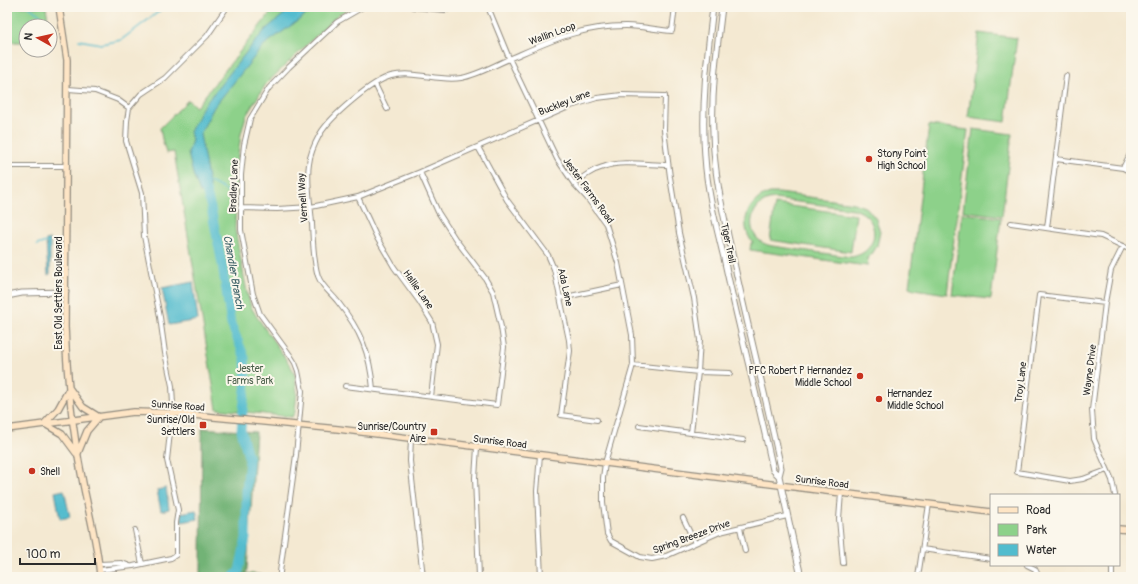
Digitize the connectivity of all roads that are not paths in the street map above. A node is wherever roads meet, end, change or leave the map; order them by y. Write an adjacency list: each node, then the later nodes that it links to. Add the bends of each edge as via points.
1 (59, 7): 13 (main road, East Old Settlers Boulevard, via 67,60)
2 (226, 7): 14 (street, via 207,36 165,78 141,94)
3 (363, 7): 29 (street, Bradley Lane, via 337,22 289,67 260,101 250,119 244,145)
4 (413, 7): 5 (street, via 434,10)
5 (458, 7)
6 (488, 7): 10 (street, Jester Farms Road)
7 (675, 7): 10 (street, Wallin Loop, via 672,32 629,26 582,30)
8 (713, 7): 62 (street, Tiger Trail, via 704,102 705,158 709,188 737,321 773,470)
9 (722, 7): 62 (street, Tiger Trail, via 712,102 716,172 781,468)
10 (509, 58): 12 (street, Vernell Way, via 459,78 400,75); 16 (street, Jester Farms Road)
11 (1066, 76): 19 (street)
12 (375, 84): 15 (street); 28 (street, Vernell Way, via 326,126 317,140 308,164)
13 (68, 89): 14 (street, via 95,91 118,100); 22 (main road, East Old Settlers Boulevard)
14 (129, 108): 46 (street, via 126,140 142,193 144,236 172,386)
15 (387, 109)
16 (538, 120): 17 (street, Buckley Lane); 20 (street, Buckley Lane, via 597,98 622,95 665,96 664,130); 26 (street, Jester Farms Road, via 557,159)
17 (478, 147): 24 (street, Buckley Lane); 37 (street, Ada Lane, via 507,200 548,255)
18 (1131, 152): 23 (street)
19 (1056, 159): 23 (street); 31 (street)
20 (668, 165): 26 (street, via 604,166); 40 (street, Buckley Lane, via 679,234 698,320)
21 (7, 166): 22 (street)
22 (67, 166): 35 (main road, East Old Settlers Boulevard)
23 (1123, 168): 25 (street)
24 (420, 172): 27 (street, Buckley Lane); 45 (street, via 438,212 493,292 504,347 497,405)
25 (1131, 172)
26 (574, 184): 34 (street, Jester Farms Road, via 606,224)
27 (358, 197): 28 (street, Buckley Lane); 45 (street, Hallie Lane, via 394,267 432,322 437,344)
28 (311, 207): 29 (street, Buckley Lane); 44 (street, Vernell Way, via 318,275 324,287 337,300 361,336 371,369)
29 (240, 208): 51 (street, Bradley Lane, via 242,240 255,302 265,322 290,355 298,371 302,391)
30 (1011, 223): 31 (street)
31 (1047, 228): 32 (street, via 1101,236)
32 (1123, 246): 33 (street); 38 (street, Wayne Drive, via 1111,270)
33 (1131, 250)
34 (622, 285): 37 (street); 39 (street, Jester Farms Road, via 632,335)
35 (66, 292): 36 (street); 43 (main road, East Old Settlers Boulevard, via 65,327)
36 (7, 296)
37 (561, 298): 49 (street, Ada Lane, via 570,351 561,415)
38 (1105, 303): 61 (street, Wayne Drive, via 1092,410 1094,439); 61 (street, Troy Lane, via 1039,295 1017,472 1070,480)
39 (633, 365): 40 (street); 60 (street, Jester Farms Road)
40 (698, 372): 41 (street); 54 (street, Buckley Lane)
41 (730, 373)
42 (345, 386): 44 (street)
43 (69, 387): 47 (main road, via 83,406); 48 (main road, East Old Settlers Boulevard); 50 (main road, via 58,410)
44 (373, 389): 45 (street)
45 (431, 397)
46 (172, 413): 47 (main road, Sunrise Road, via 134,412); 51 (main road, Sunrise Road); 79 (street, via 167,460 178,510 176,555)
47 (99, 417): 48 (main road, Sunrise Road); 58 (main road, via 87,431)
48 (72, 420): 50 (main road, Sunrise Road); 58 (main road, East Old Settlers Boulevard)
49 (597, 420)
50 (44, 424): 53 (main road, Sunrise Road); 58 (main road, via 64,436)
51 (299, 425): 55 (main road, Sunrise Road); 84 (street, Bradley Lane)
52 (638, 426): 54 (street)
53 (7, 429)
54 (691, 433): 56 (street)
55 (411, 438): 57 (main road, Sunrise Road); 85 (street, via 410,461)
56 (743, 440)
57 (477, 447): 59 (main road, Sunrise Road); 86 (street, via 474,478)
58 (78, 455): 82 (main road, East Old Settlers Boulevard)
59 (540, 455): 60 (main road, Sunrise Road); 87 (street, via 537,491)
60 (605, 463): 63 (main road, Sunrise Road); 74 (street, Spring Breeze Drive, via 603,503 607,534 611,542 637,556 649,559 666,556)
61 (1108, 470): 65 (street, Wayne Drive)
62 (779, 476): 63 (street, Tiger Trail)
63 (781, 485): 64 (main road, Sunrise Road); 68 (street, Tiger Trail)
64 (841, 493): 66 (main road, Sunrise Road); 78 (street, via 839,519)
65 (1115, 494)
66 (929, 504): 67 (main road, Sunrise Road); 75 (street)
67 (990, 512)
68 (787, 516): 70 (street, Spring Breeze Drive); 88 (street, Tiger Trail)
69 (683, 518): 74 (street)
70 (740, 528): 74 (street, Spring Breeze Drive, via 720,532); 76 (street)
71 (1120, 529): 73 (main road)
72 (135, 530): 79 (street)
73 (1131, 530)
74 (695, 543)
75 (922, 549): 77 (street); 89 (street)
76 (745, 551)
77 (990, 559)
78 (843, 563)
79 (142, 564): 82 (street)
80 (1029, 566): 90 (street, via 1035,569)
81 (1112, 566): 91 (street)
82 (99, 567): 83 (main road, East Old Settlers Boulevard)
83 (100, 577)
84 (280, 577)
85 (423, 577)
86 (479, 577)
87 (541, 577)
88 (801, 577)
89 (918, 577)
90 (1040, 577)
91 (1112, 577)

